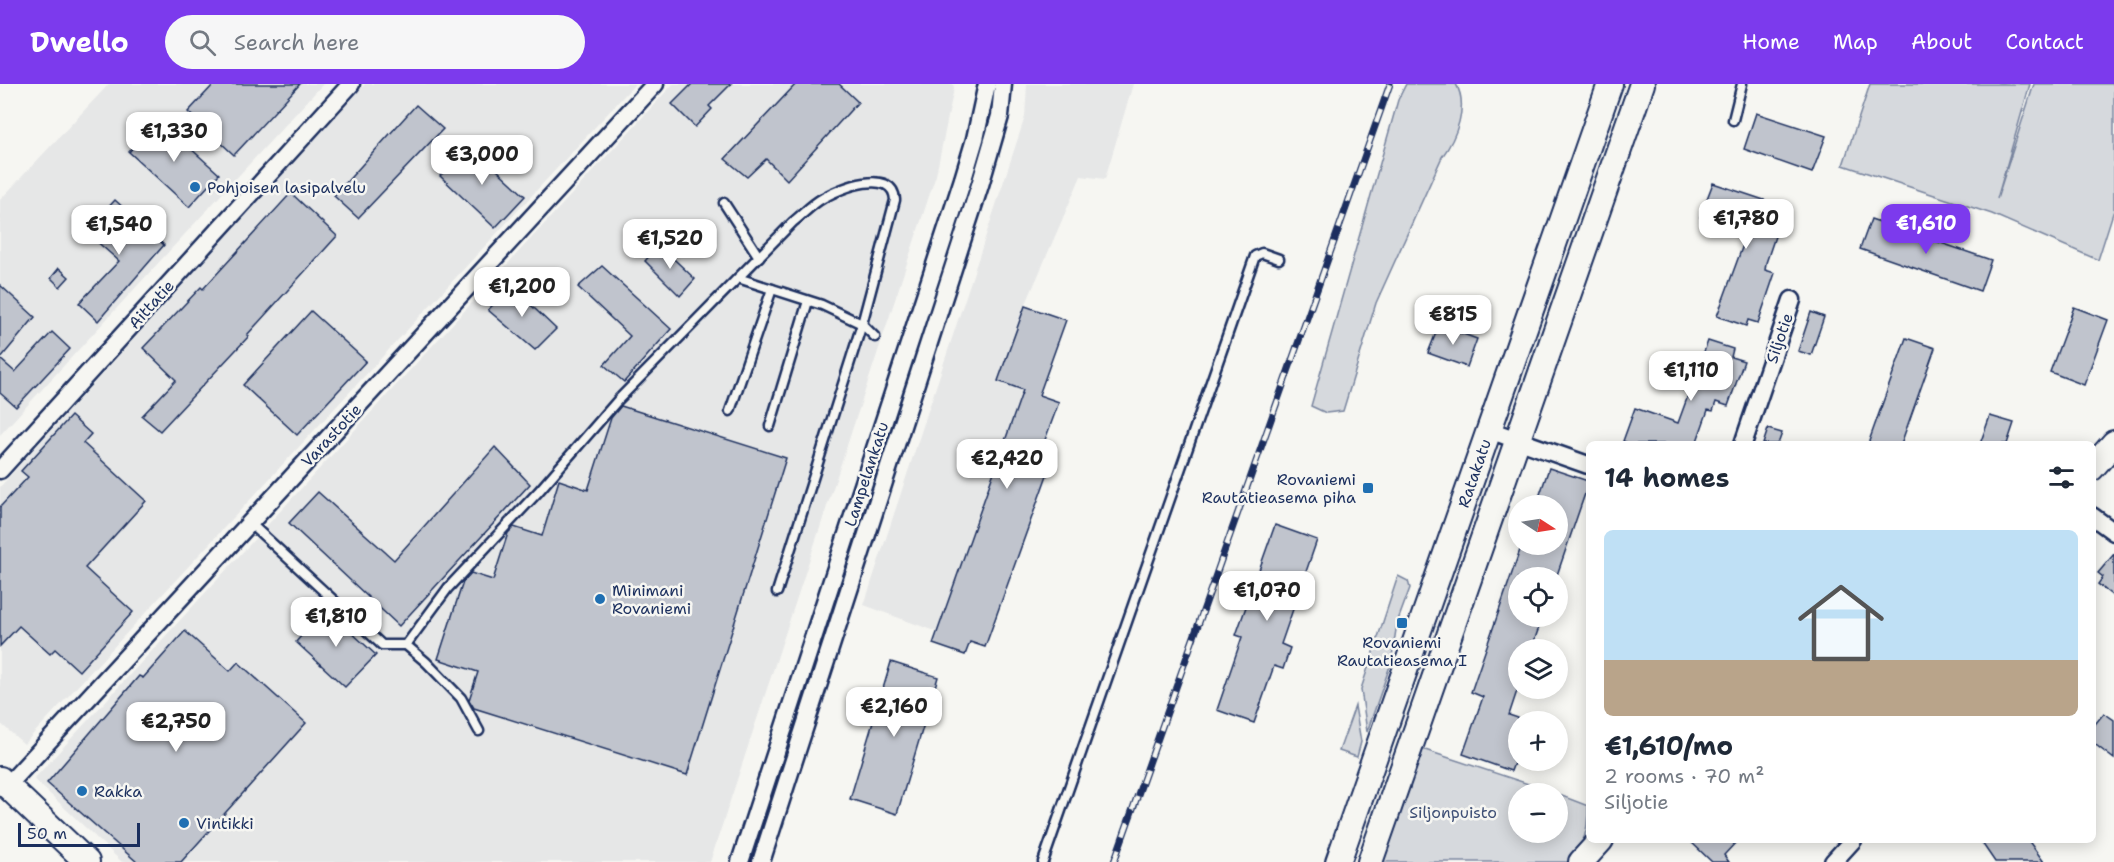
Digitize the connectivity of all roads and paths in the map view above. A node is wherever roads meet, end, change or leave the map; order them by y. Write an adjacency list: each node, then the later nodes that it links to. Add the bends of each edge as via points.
1 (351, 84): 26 (street, Aittatie)
2 (655, 84): 28 (street, Varastotie)
3 (987, 84): 38 (street, Lampelankatu, via 963,179)
4 (1003, 84): 39 (street, Lampelankatu, via 1000,116 980,184)
5 (1610, 84): 20 (main road, Ratakatu)
6 (1642, 84): 21 (main road, Ratakatu)
7 (1742, 84): 8 (lane)
8 (1733, 120)
9 (724, 203): 10 (lane)
10 (759, 257): 12 (lane); 16 (lane, via 822,199 848,186 871,182 890,186 895,200)
11 (1279, 259): 40 (lane, via 1262,253 1255,256)
12 (738, 278): 13 (lane); 32 (lane, via 618,400 448,588)
13 (772, 289): 14 (lane); 18 (lane)
14 (808, 300): 16 (lane); 19 (lane)
15 (1792, 300): 22 (street, Siljotie)
16 (862, 324): 17 (lane); 31 (lane)
17 (875, 337)
18 (730, 411)
19 (770, 426)
20 (1489, 430): 21 (street); 30 (main road, Ratakatu)
21 (1518, 440): 25 (street); 30 (main road, Ratakatu)
22 (1744, 441)
23 (2114, 443): 24 (main road)
24 (2096, 463)
25 (1586, 464)
26 (0, 470)
27 (2096, 519): 29 (street)
28 (250, 523): 32 (lane, via 382,645); 34 (street, Varastotie)
29 (2114, 532)
30 (1457, 565): 41 (main road, Ratakatu); 42 (main road, Ratakatu)
31 (777, 592)
32 (406, 645): 33 (lane, via 461,698)
33 (479, 731)
34 (4, 783): 37 (main road)
35 (1598, 843): 43 (main road)
36 (1850, 843): 44 (street)
37 (87, 862)
38 (740, 862)
39 (761, 862)
40 (1043, 862)
41 (1338, 862)
42 (1370, 862)
43 (1581, 862)
44 (1833, 862)

